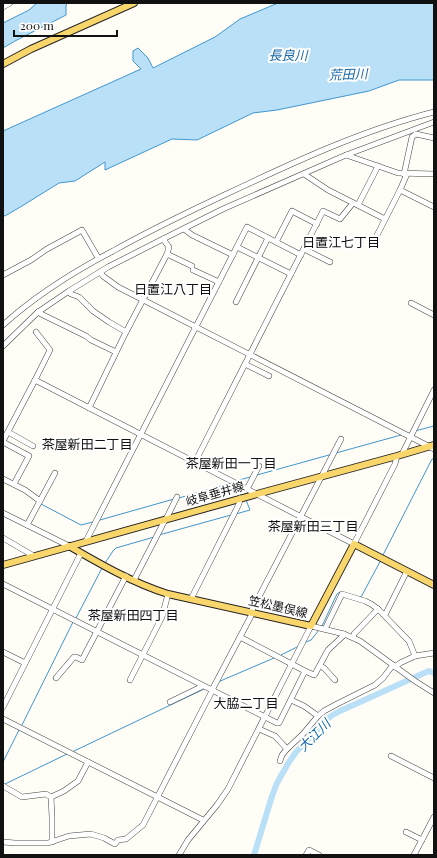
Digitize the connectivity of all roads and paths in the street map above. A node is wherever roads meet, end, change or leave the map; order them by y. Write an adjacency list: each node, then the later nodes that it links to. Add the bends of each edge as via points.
1 (10, 3): 3 (street)
2 (134, 3): 4 (main road)
3 (3, 7)
4 (3, 64)
5 (434, 112): 41 (street, via 386,126 327,149 179,216 59,281)
6 (434, 122): 8 (street)
7 (434, 138): 11 (street, via 416,134 412,137)
8 (346, 155): 9 (street); 10 (street)
9 (378, 166): 11 (street); 14 (street)
10 (304, 174): 14 (street); 18 (street)
11 (406, 174): 12 (street); 13 (street)
12 (434, 174)
13 (400, 190): 15 (street); 16 (street)
14 (356, 204): 16 (street); 17 (street, via 340,219 323,211)
15 (434, 207)
16 (385, 220): 22 (street)
17 (317, 224): 21 (street, via 292,211); 24 (street)
18 (184, 229): 20 (street); 26 (street)
19 (268, 238): 21 (street); 23 (street, via 247,227); 29 (street)
20 (163, 239): 25 (street, via 169,247); 31 (street)
21 (276, 242): 27 (street)
22 (373, 243)
23 (237, 247): 26 (street); 29 (street)
24 (304, 249): 27 (street); 30 (street)
25 (167, 254): 34 (street); 36 (street)
26 (233, 255): 34 (street)
27 (301, 255): 32 (street)
28 (97, 256): 33 (street, via 82,230)
29 (259, 258): 32 (street); 37 (street)
30 (330, 262)
31 (100, 272): 35 (street); 36 (street, via 118,287)
32 (291, 274): 47 (street)
33 (3, 276)
34 (219, 282): 42 (street)
35 (69, 291): 39 (street); 44 (street, via 93,311)
36 (143, 299): 42 (street); 44 (street)
37 (236, 302)
38 (410, 302): 40 (street)
39 (38, 312): 45 (street); 46 (street)
40 (434, 315)
41 (3, 325)
42 (196, 327): 47 (street); 54 (street)
43 (36, 332): 50 (street, via 50,350)
44 (126, 332): 46 (street)
45 (3, 346)
46 (116, 352): 52 (street)
47 (250, 354): 48 (street); 55 (street)
48 (245, 364): 49 (street); 61 (street)
49 (269, 376)
50 (34, 380): 52 (street); 53 (street)
51 (434, 390): 55 (street)
52 (89, 408): 54 (street)
53 (8, 432): 57 (street); 58 (street)
54 (141, 435): 61 (street); 77 (street)
55 (410, 436): 59 (street); 60 (street)
56 (341, 439): 64 (street)
57 (3, 442): 66 (street, via 29,456)
58 (33, 446)
59 (432, 446): 60 (main road, 岐阜垂井線)
60 (399, 455): 64 (main road, 岐阜垂井線); 78 (street)
61 (195, 462): 67 (street)
62 (259, 466): 67 (street)
63 (55, 473): 71 (street)
64 (322, 475): 68 (main road, 岐阜垂井線); 73 (street)
65 (3, 479): 66 (street)
66 (14, 484): 71 (street)
67 (247, 489): 68 (street)
68 (256, 494): 70 (main road, 岐阜垂井線); 73 (street)
69 (177, 497): 74 (street)
70 (240, 498): 74 (main road, 岐阜垂井線); 89 (street)
71 (40, 501): 75 (street)
72 (3, 513): 75 (street)
73 (300, 516): 78 (street); 92 (street)
74 (165, 520): 77 (main road, 岐阜垂井線); 85 (street)
75 (27, 525): 79 (street)
76 (3, 538): 81 (street)
77 (86, 542): 79 (main road, 岐阜垂井線)
78 (354, 544): 83 (main road); 94 (main road, 笠松墨俣線)
79 (69, 546): 80 (main road, 笠松墨俣線); 81 (main road, 岐阜垂井線)
80 (81, 553): 84 (main road, 笠松墨俣線); 90 (street)
81 (34, 556): 82 (main road, 岐阜垂井線)
82 (3, 565)
83 (407, 571): 87 (main road); 93 (street)
84 (126, 576): 85 (main road, 笠松墨俣線); 96 (street)
85 (134, 580): 88 (main road, 笠松墨俣線)
86 (3, 584): 90 (street)
87 (434, 585)
88 (168, 594): 89 (main road, 笠松墨俣線); 102 (street, via 162,617)
89 (191, 599): 92 (main road, 笠松墨俣線)
90 (53, 609): 96 (street); 104 (street)
91 (378, 609): 93 (street); 95 (street, via 365,601 342,594); 99 (street)
92 (252, 613): 94 (main road, 笠松墨俣線); 98 (street)
93 (384, 615): 103 (street, via 408,640)
94 (311, 626): 95 (street); 105 (street)
95 (325, 629): 97 (street)
96 (97, 632): 102 (street); 109 (street, via 82,660 74,657)
97 (344, 634): 99 (street); 106 (street, via 328,650)
98 (240, 637): 105 (street); 113 (street)
99 (353, 637): 107 (street)
100 (3, 652): 104 (street)
101 (434, 653): 103 (street)
102 (142, 655): 110 (street); 112 (street)
103 (416, 656): 107 (street)
104 (25, 663): 117 (street)
105 (292, 664): 108 (street); 119 (street)
106 (320, 666): 108 (street, via 314,675); 111 (street)
107 (394, 666): 114 (street); 118 (street, via 375,685)
108 (305, 671): 115 (street)
109 (56, 678)
110 (130, 680)
111 (335, 680)
112 (202, 686): 113 (street); 116 (street)
113 (212, 690): 119 (street); 129 (street)
114 (434, 693)
115 (291, 700): 118 (street); 119 (street, via 279,723)
116 (170, 702)
117 (3, 706)
118 (318, 716): 122 (street)
119 (265, 717): 121 (street)
120 (3, 719): 125 (street)
121 (259, 728): 122 (street, via 275,736); 131 (street, via 228,789)
122 (287, 749): 124 (street)
123 (391, 756): 126 (street)
124 (280, 760)
125 (88, 762): 128 (street, via 78,781 64,792); 129 (street)
126 (434, 778)
127 (3, 786): 128 (street, via 22,797 46,794)
128 (51, 797): 135 (street)
129 (158, 797): 131 (street); 135 (street, via 143,825 126,840 118,840 115,844 91,834 69,836)
130 (434, 817): 133 (street)
131 (203, 820): 136 (street)
132 (406, 832): 133 (street)
133 (422, 840): 139 (street)
134 (3, 842): 135 (street)
135 (52, 842)
136 (179, 855)
137 (306, 855): 138 (street, via 309,850)
138 (319, 855)
139 (414, 855)

